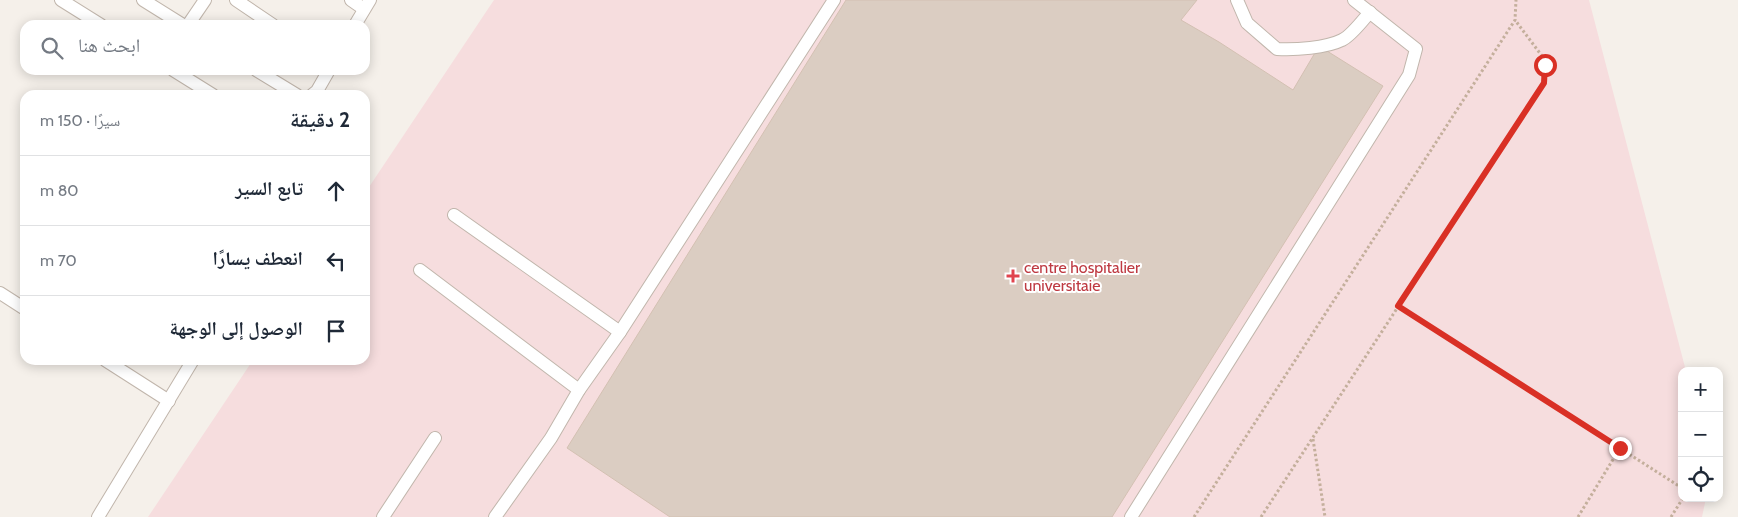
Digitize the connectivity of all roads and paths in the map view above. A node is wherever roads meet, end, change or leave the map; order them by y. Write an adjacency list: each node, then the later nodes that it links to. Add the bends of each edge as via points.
1 (61, 0): 12 (lane)
2 (143, 0): 13 (lane)
3 (205, 0): 14 (lane)
4 (236, 0): 15 (lane)
5 (350, 0): 10 (lane)
6 (834, 0): 29 (lane)
7 (1238, 0): 11 (lane, via 1247,23 1277,49 1296,50 1344,40)
8 (1354, 0): 11 (lane)
9 (1516, 0): 17 (path)
10 (367, 5): 16 (lane)
11 (1370, 12): 42 (lane, via 1416,48 1409,74)
12 (93, 20)
13 (175, 20)
14 (191, 20)
15 (265, 20)
16 (358, 20)
17 (1515, 20): 28 (path, via 1542,56 1544,83); 43 (path)
18 (181, 75): 21 (lane)
19 (264, 75): 22 (lane)
20 (326, 75): 23 (lane)
21 (205, 90)
22 (289, 90)
23 (319, 90)
24 (454, 215): 29 (lane)
25 (420, 270): 32 (lane)
26 (0, 293): 27 (lane)
27 (20, 306)
28 (1398, 306): 35 (path); 36 (path)
29 (620, 332): 32 (lane)
30 (113, 365): 33 (lane)
31 (191, 365): 33 (lane)
32 (579, 390): 41 (lane, via 551,438)
33 (168, 401): 39 (lane)
34 (435, 438): 40 (lane)
35 (1312, 438): 44 (path); 45 (path)
36 (1620, 448): 37 (path); 46 (path)
37 (1678, 485)
38 (1680, 502): 47 (path)
39 (98, 517)
40 (382, 517)
41 (495, 517)
42 (1131, 517)
43 (1194, 517)
44 (1261, 517)
45 (1324, 517)
46 (1578, 517)
47 (1671, 517)

